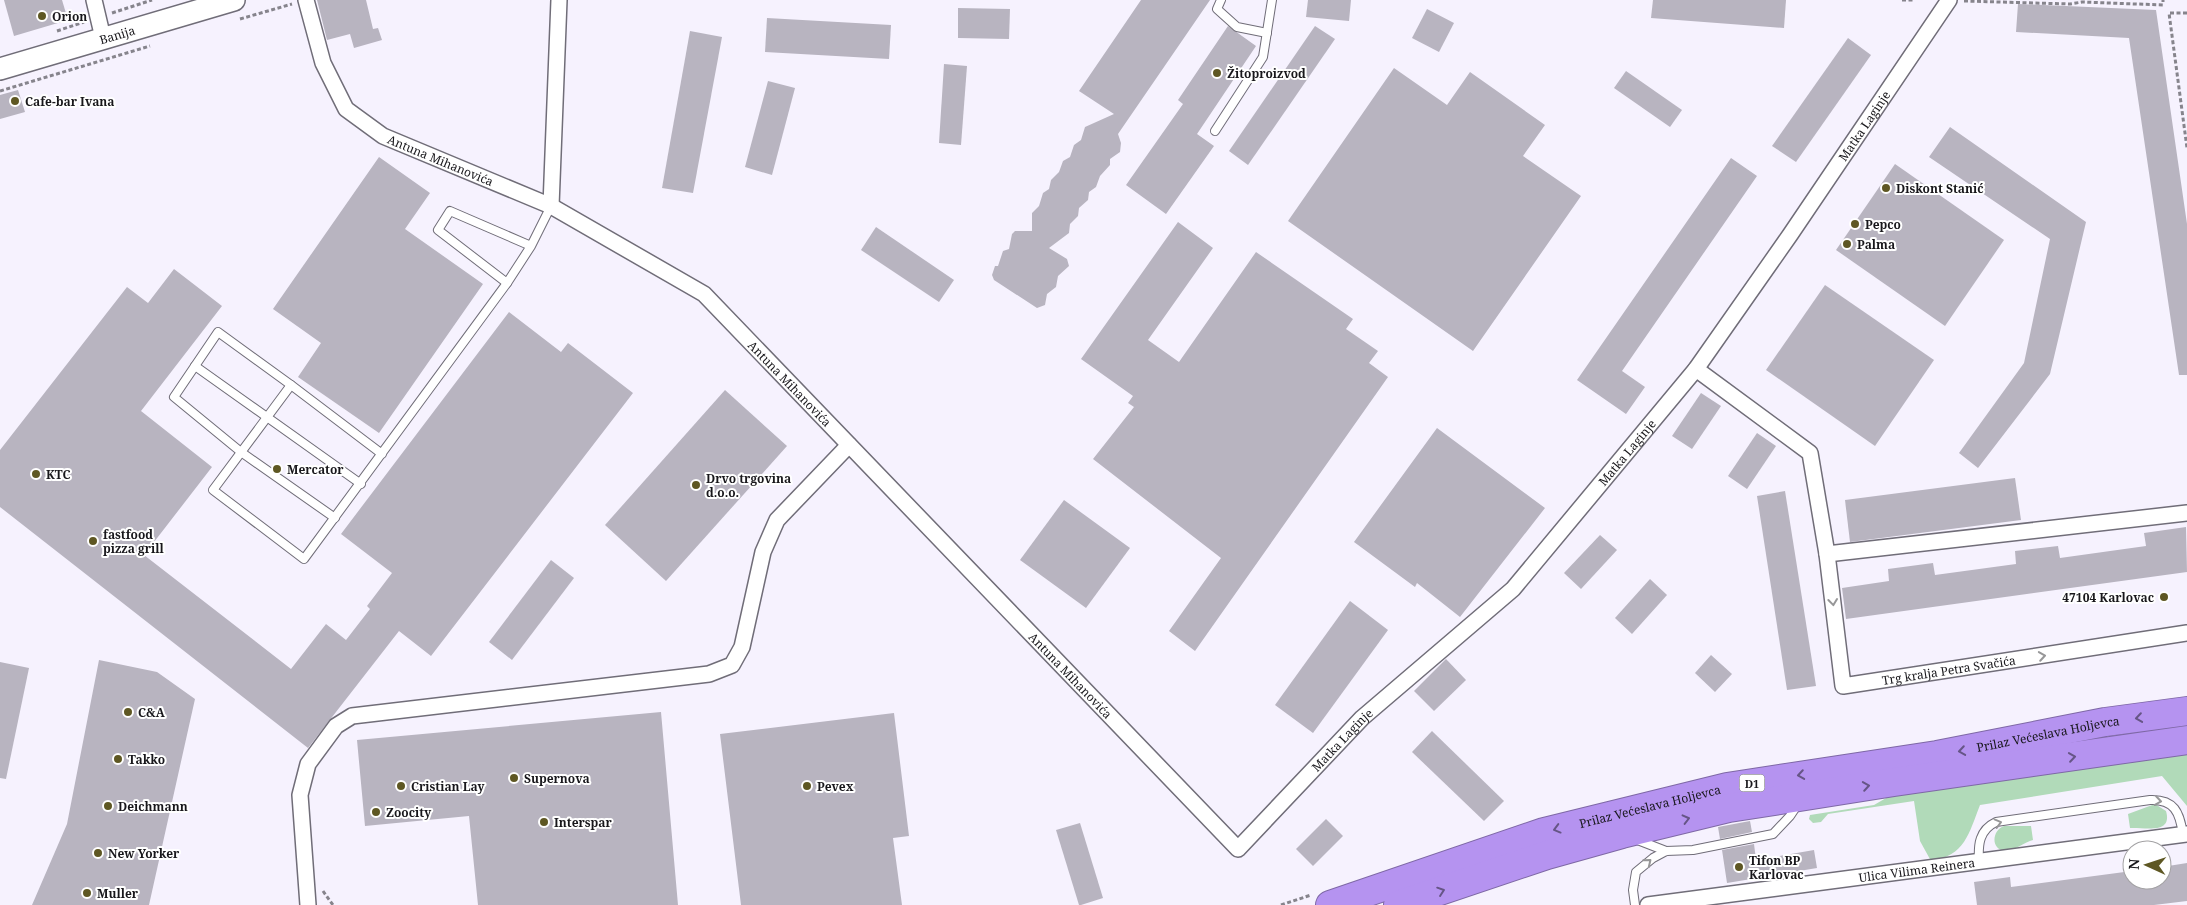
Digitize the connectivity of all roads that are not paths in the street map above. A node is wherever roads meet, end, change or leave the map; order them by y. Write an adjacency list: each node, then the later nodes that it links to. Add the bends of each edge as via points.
1 (94, 0): 9 (street)
2 (234, 0): 9 (main road, Banija)
3 (306, 0): 12 (street, Antuna Mihanovića, via 323,64 346,109 383,136)
4 (559, 0): 12 (street)
5 (1221, 0): 8 (lane, via 1217,9 1237,28)
6 (1272, 0): 8 (lane)
7 (1956, 1): 16 (street, Matka Laginje)
8 (1267, 33): 11 (lane, via 1263,57)
9 (103, 38): 10 (main road, Banija)
10 (0, 69)
11 (1215, 130)
12 (551, 206): 13 (lane); 19 (street, Antuna Mihanovića, via 704,294)
13 (531, 246): 14 (lane); 14 (lane, via 450,211 438,230)
14 (507, 283): 21 (lane)
15 (195, 366): 17 (lane, via 218,332); 18 (lane); 20 (lane, via 174,397)
16 (1696, 369): 25 (street, Trg kralja Petra Svačića, via 1810,453); 32 (street, Matka Laginje, via 1513,590 1362,718)
17 (291, 385): 18 (lane); 21 (lane)
18 (266, 418): 20 (lane); 22 (lane)
19 (849, 445): 32 (street, Antuna Mihanovića); 35 (street, via 777,520 762,552 742,647 732,665 709,674 352,716 336,726 308,764 300,795)
20 (241, 452): 24 (lane); 24 (lane, via 213,490 304,559)
21 (382, 454): 22 (lane)
22 (360, 484): 24 (lane)
23 (2187, 513): 25 (street)
24 (335, 518)
25 (1827, 554): 26 (street, Trg kralja Petra Svačića, one-way to 26, via 1844,686)
26 (2187, 634)
27 (2187, 711): 37 (highway, Prilaz Većeslava Holjevca / D1, one-way to 37, via 2105,722 1947,753 1727,786 1544,832)
28 (2187, 740): 29 (highway, Prilaz Većeslava Holjevca / D1, one-way to 28)
29 (1802, 796): 30 (highway, Prilaz Većeslava Holjevca / D1, one-way to 29, via 1729,808); 33 (lane, via 1790,816 1773,834 1693,850)
30 (1622, 834): 33 (lane); 38 (highway, Prilaz Većeslava Holjevca / D1, one-way to 30, via 1547,855)
31 (2185, 834): 34 (street, Ulica Vilima Reinera); 34 (lane, one-way to 31, via 1983,831 1996,822 2150,800 2162,799 2172,805)
32 (1238, 849)
33 (1666, 851): 39 (lane, one-way to 33, via 1636,872)
34 (1979, 862): 40 (street, Ulica Vilima Reinera)
35 (308, 905): 36 (street)
36 (312, 905)
37 (1330, 905)
38 (1398, 905)
39 (1635, 905)
40 (1648, 905)

